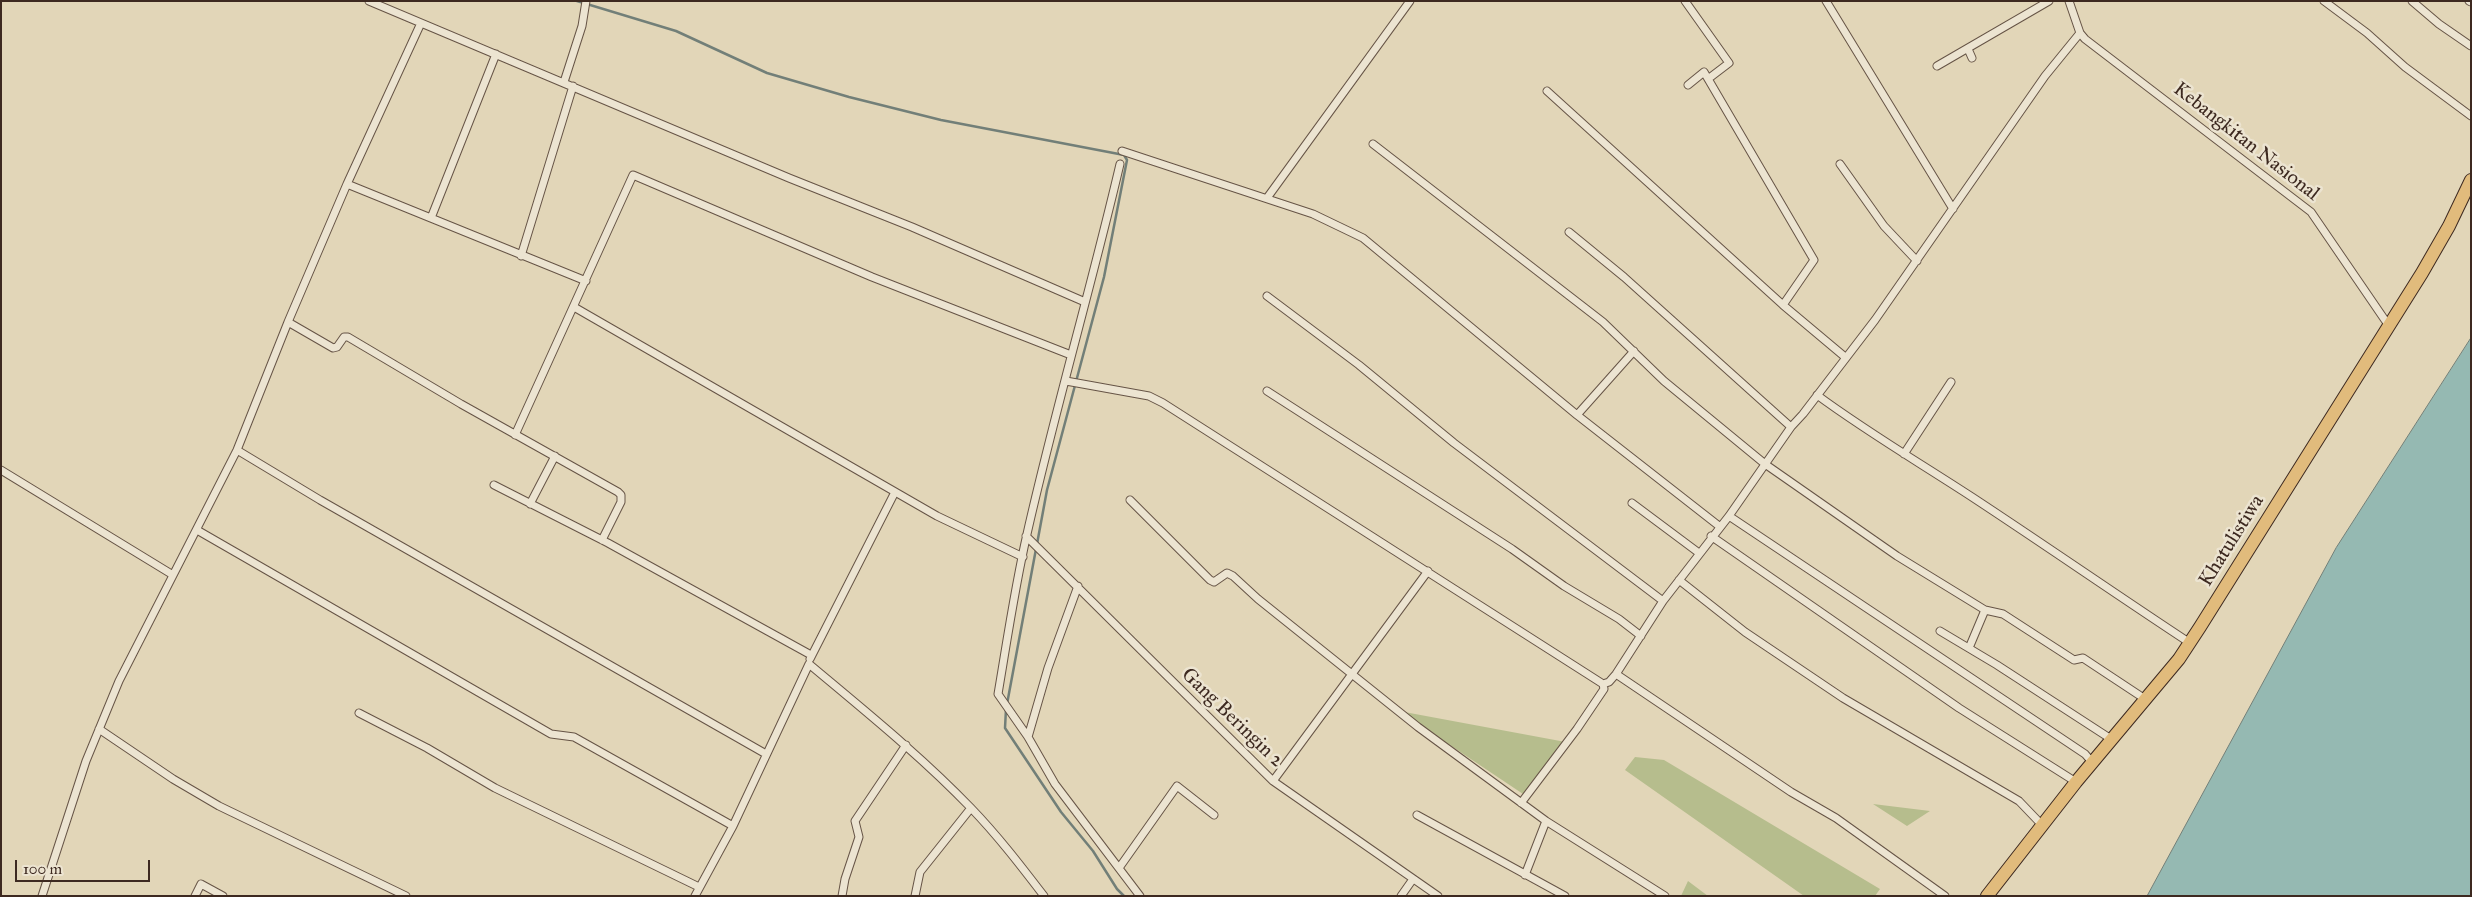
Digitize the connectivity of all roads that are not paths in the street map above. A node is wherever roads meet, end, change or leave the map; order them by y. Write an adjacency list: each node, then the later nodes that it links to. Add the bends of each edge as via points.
1 (369, 1): 10 (street)
2 (1410, 1): 29 (street)
3 (1686, 1): 17 (street, via 1729,63)
4 (1826, 1): 30 (street)
5 (2050, 1): 13 (street)
6 (2069, 1): 11 (street, Kebangkitan Nasional)
7 (2324, 1): 22 (street)
8 (2412, 1): 12 (street)
9 (586, 5): 18 (street)
10 (422, 23): 14 (street); 28 (street)
11 (2080, 33): 30 (street, via 2045,76); 41 (street, Kebangkitan Nasional, via 2311,212)
12 (2471, 46)
13 (1968, 49): 15 (street); 16 (street)
14 (496, 54): 18 (street); 31 (street)
15 (1972, 58)
16 (1937, 66)
17 (1708, 79): 19 (street, via 1704,72); 38 (street, via 1814,260)
18 (564, 82): 20 (street)
19 (1688, 85)
20 (573, 86): 33 (street); 37 (street)
21 (1547, 90): 38 (street)
22 (2471, 116)
23 (1374, 144): 42 (street, via 1589,310)
24 (1122, 151): 29 (street)
25 (1120, 164): 37 (street)
26 (1840, 164): 34 (street, via 1884,226)
27 (2471, 180): 41 (highway, Khatulistiwa, via 2449,226)
28 (347, 184): 31 (street); 40 (street)
29 (1267, 198): 49 (street, via 1313,214 1376,246)
30 (1953, 209): 34 (street)
31 (431, 218): 33 (street)
32 (1569, 232): 50 (street)
33 (521, 256): 35 (street)
34 (1917, 261): 44 (street, via 1876,320)
35 (586, 281): 39 (street); 43 (street, via 633,175 872,277)
36 (1267, 296): 74 (street)
37 (1085, 302): 43 (street)
38 (1783, 305): 44 (street)
39 (574, 307): 51 (street); 58 (street)
40 (288, 322): 51 (street, via 333,348 348,337); 52 (street)
41 (2389, 326): 78 (highway, Khatulistiwa)
42 (1634, 351): 49 (street); 55 (street, via 1664,381)
43 (1070, 355): 45 (street)
44 (1845, 357): 48 (street)
45 (1068, 382): 66 (street); 70 (street, via 1149,396 1163,403)
46 (1951, 382): 53 (street)
47 (1268, 391): 77 (street)
48 (1817, 395): 50 (street); 53 (street)
49 (1577, 415): 63 (street)
50 (1790, 426): 55 (street)
51 (515, 435): 54 (street)
52 (236, 450): 64 (street); 91 (street)
53 (1904, 454): 78 (street)
54 (555, 456): 61 (street); 67 (street, via 621,495 621,502)
55 (1765, 464): 62 (street); 75 (street, via 1897,556)
56 (1, 470): 71 (street)
57 (494, 485): 61 (street)
58 (895, 492): 69 (street, via 936,516); 80 (street)
59 (1130, 500): 82 (street, via 1210,580 1214,582 1227,573 1233,576)
60 (1632, 503): 68 (street)
61 (530, 504): 67 (street)
62 (1729, 516): 63 (street); 92 (street, via 2085,754)
63 (1719, 526): 65 (street)
64 (197, 530): 71 (street); 101 (street, via 551,734 574,737)
65 (1711, 536): 68 (street); 94 (street, via 1959,708)
66 (1030, 538): 69 (street); 73 (street, Gang Beringin 2)
67 (602, 540): 80 (street)
68 (1699, 553): 72 (street)
69 (1023, 557): 88 (street, via 999,698)
70 (1428, 571): 82 (street); 84 (street)
71 (173, 575): 87 (street)
72 (1679, 580): 74 (street); 100 (street, via 1752,637 1842,698 2020,801)
73 (1078, 586): 88 (street, via 1048,668); 93 (street, Gang Beringin 2)
74 (1663, 601): 77 (street)
75 (1985, 610): 79 (street); 85 (street, via 2003,614 2074,660 2083,658)
76 (1940, 631): 79 (street)
77 (1640, 636): 83 (street)
78 (2190, 643): 85 (highway, Khatulistiwa)
79 (1969, 648): 89 (street)
80 (811, 655): 81 (street)
81 (809, 664): 90 (street); 91 (street)
82 (1352, 674): 93 (street); 95 (street, via 1418,728)
83 (1616, 674): 84 (street); 119 (street, via 1791,792 1836,818)
84 (1603, 684): 95 (street, via 1604,689 1578,729)
85 (2144, 699): 89 (highway, Khatulistiwa)
86 (359, 714): 105 (street, via 427,748 495,788)
87 (98, 730): 106 (street); 109 (street, via 219,806)
88 (1028, 737): 102 (street, via 1056,784)
89 (2111, 739): 92 (highway, Khatulistiwa)
90 (906, 745): 96 (street); 111 (street, via 855,821 859,837 844,879)
91 (766, 754): 101 (street)
92 (2092, 762): 94 (highway, Khatulistiwa)
93 (1273, 781): 104 (street, Gang Beringin 2)
94 (2076, 782): 100 (highway, Khatulistiwa)
95 (1521, 803): 99 (street)
96 (971, 808): 112 (street, via 920,872); 113 (street)
97 (1214, 815): 102 (street, via 1177,786)
98 (1417, 815): 103 (street)
99 (1546, 821): 103 (street); 118 (street)
100 (2042, 825): 120 (highway, Khatulistiwa)
101 (733, 826): 105 (street)
102 (1119, 868): 114 (street)
103 (1525, 875): 117 (street)
104 (1413, 879): 115 (street); 116 (street, Gang Beringin 2)
105 (699, 887): 110 (street)
106 (42, 896)
107 (196, 896): 108 (street, via 201,884)
108 (223, 896)
109 (406, 896)
110 (695, 896)
111 (842, 896)
112 (915, 896)
113 (1044, 896)
114 (1140, 896)
115 (1401, 896)
116 (1438, 896)
117 (1565, 896)
118 (1665, 896)
119 (1945, 896)
120 (1988, 896)

